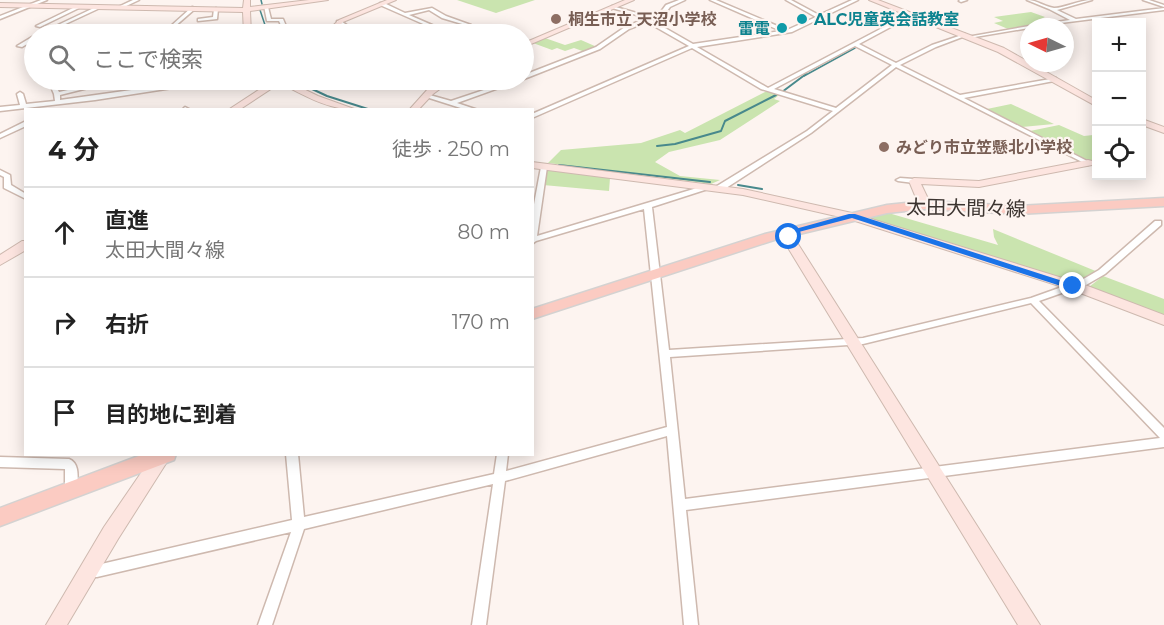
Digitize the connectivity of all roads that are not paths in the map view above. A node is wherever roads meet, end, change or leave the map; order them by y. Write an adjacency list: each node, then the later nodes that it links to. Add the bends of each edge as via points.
1 (45, 0): 21 (street)
2 (136, 0): 24 (street)
3 (247, 0): 30 (street)
4 (320, 0): 5 (street); 18 (street)
5 (325, 0)
6 (393, 0): 19 (street)
7 (631, 0): 26 (street)
8 (683, 0): 36 (street)
9 (712, 0): 48 (street)
10 (788, 0): 34 (street)
11 (856, 0): 34 (street)
12 (872, 0): 33 (street)
13 (961, 0): 14 (street)
14 (965, 0)
15 (1029, 0): 31 (street)
16 (1090, 0): 31 (street)
17 (1145, 0): 27 (street)
18 (284, 2): 25 (street)
19 (382, 4): 32 (street); 39 (street)
20 (0, 5): 21 (street)
21 (28, 6): 22 (street); 35 (street)
22 (79, 7): 23 (street); 40 (street)
23 (100, 7): 24 (street); 41 (street)
24 (120, 7): 28 (street)
25 (266, 7): 30 (street); 44 (street, via 269,20 281,20)
26 (614, 7): 36 (street); 50 (street)
27 (1164, 7): 38 (street)
28 (194, 8): 29 (street); 42 (street)
29 (216, 9): 30 (street); 37 (street, via 215,18)
30 (248, 9): 43 (street)
31 (1054, 9): 38 (street)
32 (406, 14): 46 (street); 47 (street, via 430,9)
33 (911, 15): 49 (street); 51 (street)
34 (819, 17): 48 (street)
35 (0, 18)
36 (649, 19): 52 (street); 54 (street, via 627,28 598,48)
37 (201, 20)
38 (1076, 21): 49 (street)
39 (339, 22): 45 (street)
40 (42, 24)
41 (63, 24)
42 (176, 24)
43 (246, 24)
44 (283, 24)
45 (342, 24)
46 (424, 24)
47 (463, 24)
48 (785, 31): 52 (street)
49 (966, 36): 53 (street, via 934,46); 55 (street, via 1008,53)
50 (534, 41)
51 (855, 45): 53 (street); 63 (street)
52 (693, 46): 63 (street); 79 (street)
53 (896, 65): 67 (street); 78 (street)
54 (534, 73)
55 (1054, 79): 67 (street); 68 (street)
56 (55, 90): 65 (street)
57 (75, 90): 65 (street)
58 (132, 90): 69 (street)
59 (263, 90): 73 (street)
60 (299, 90): 74 (street)
61 (432, 90): 66 (street)
62 (489, 90): 70 (street)
63 (768, 90): 78 (street)
64 (20, 94): 71 (street)
65 (57, 94): 69 (street)
66 (426, 96): 70 (street); 75 (street)
67 (960, 97): 84 (street)
68 (1092, 101)
69 (55, 102): 71 (street); 72 (street)
70 (452, 103): 76 (street)
71 (24, 107): 77 (street)
72 (48, 108)
73 (235, 108)
74 (347, 108)
75 (415, 108)
76 (468, 108)
77 (0, 109)
78 (836, 110): 89 (street, via 805,135)
79 (534, 115)
80 (1146, 123): 82 (street)
81 (24, 124): 83 (street)
82 (1164, 130)
83 (1, 134)
84 (1088, 163): 88 (street, via 979,184)
85 (538, 166): 89 (street); 96 (street)
86 (0, 172): 90 (street, via 8,176 7,186)
87 (900, 180): 88 (street)
88 (914, 181): 92 (street)
89 (715, 188): 93 (street); 94 (street)
90 (24, 196)
91 (1164, 202): 92 (main road, 太田大間々線, via 1008,210)
92 (925, 205): 94 (main road, 太田大間々線)
93 (648, 207): 98 (street); 101 (street)
94 (852, 216): 97 (main road, 太田大間々線); 102 (street)
95 (1158, 223): 102 (street, via 1102,272)
96 (534, 225)
97 (785, 233): 101 (main road, 太田大間々線); 106 (street)
98 (534, 240)
99 (24, 245): 100 (street)
100 (0, 261)
101 (656, 274): 104 (main road, 太田大間々線); 107 (street)
102 (1077, 287): 103 (street); 105 (street)
103 (1033, 300): 106 (street); 109 (street)
104 (534, 313)
105 (1164, 320)
106 (855, 343): 107 (street); 116 (street)
107 (665, 354): 108 (street)
108 (672, 430): 117 (street); 119 (street)
109 (1164, 435)
110 (1164, 442): 116 (street)
111 (162, 456): 118 (main road)
112 (164, 456): 122 (street)
113 (292, 456): 121 (street)
114 (503, 456): 117 (street)
115 (0, 462): 118 (street, via 69,464)
116 (935, 472): 119 (street); 127 (street)
117 (500, 478): 121 (street); 125 (street)
118 (71, 491): 120 (main road)
119 (680, 505): 126 (street)
120 (0, 517)
121 (299, 525): 122 (street); 124 (street)
122 (88, 571): 123 (street)
123 (56, 625)
124 (265, 625)
125 (479, 625)
126 (691, 625)
127 (1030, 625)

